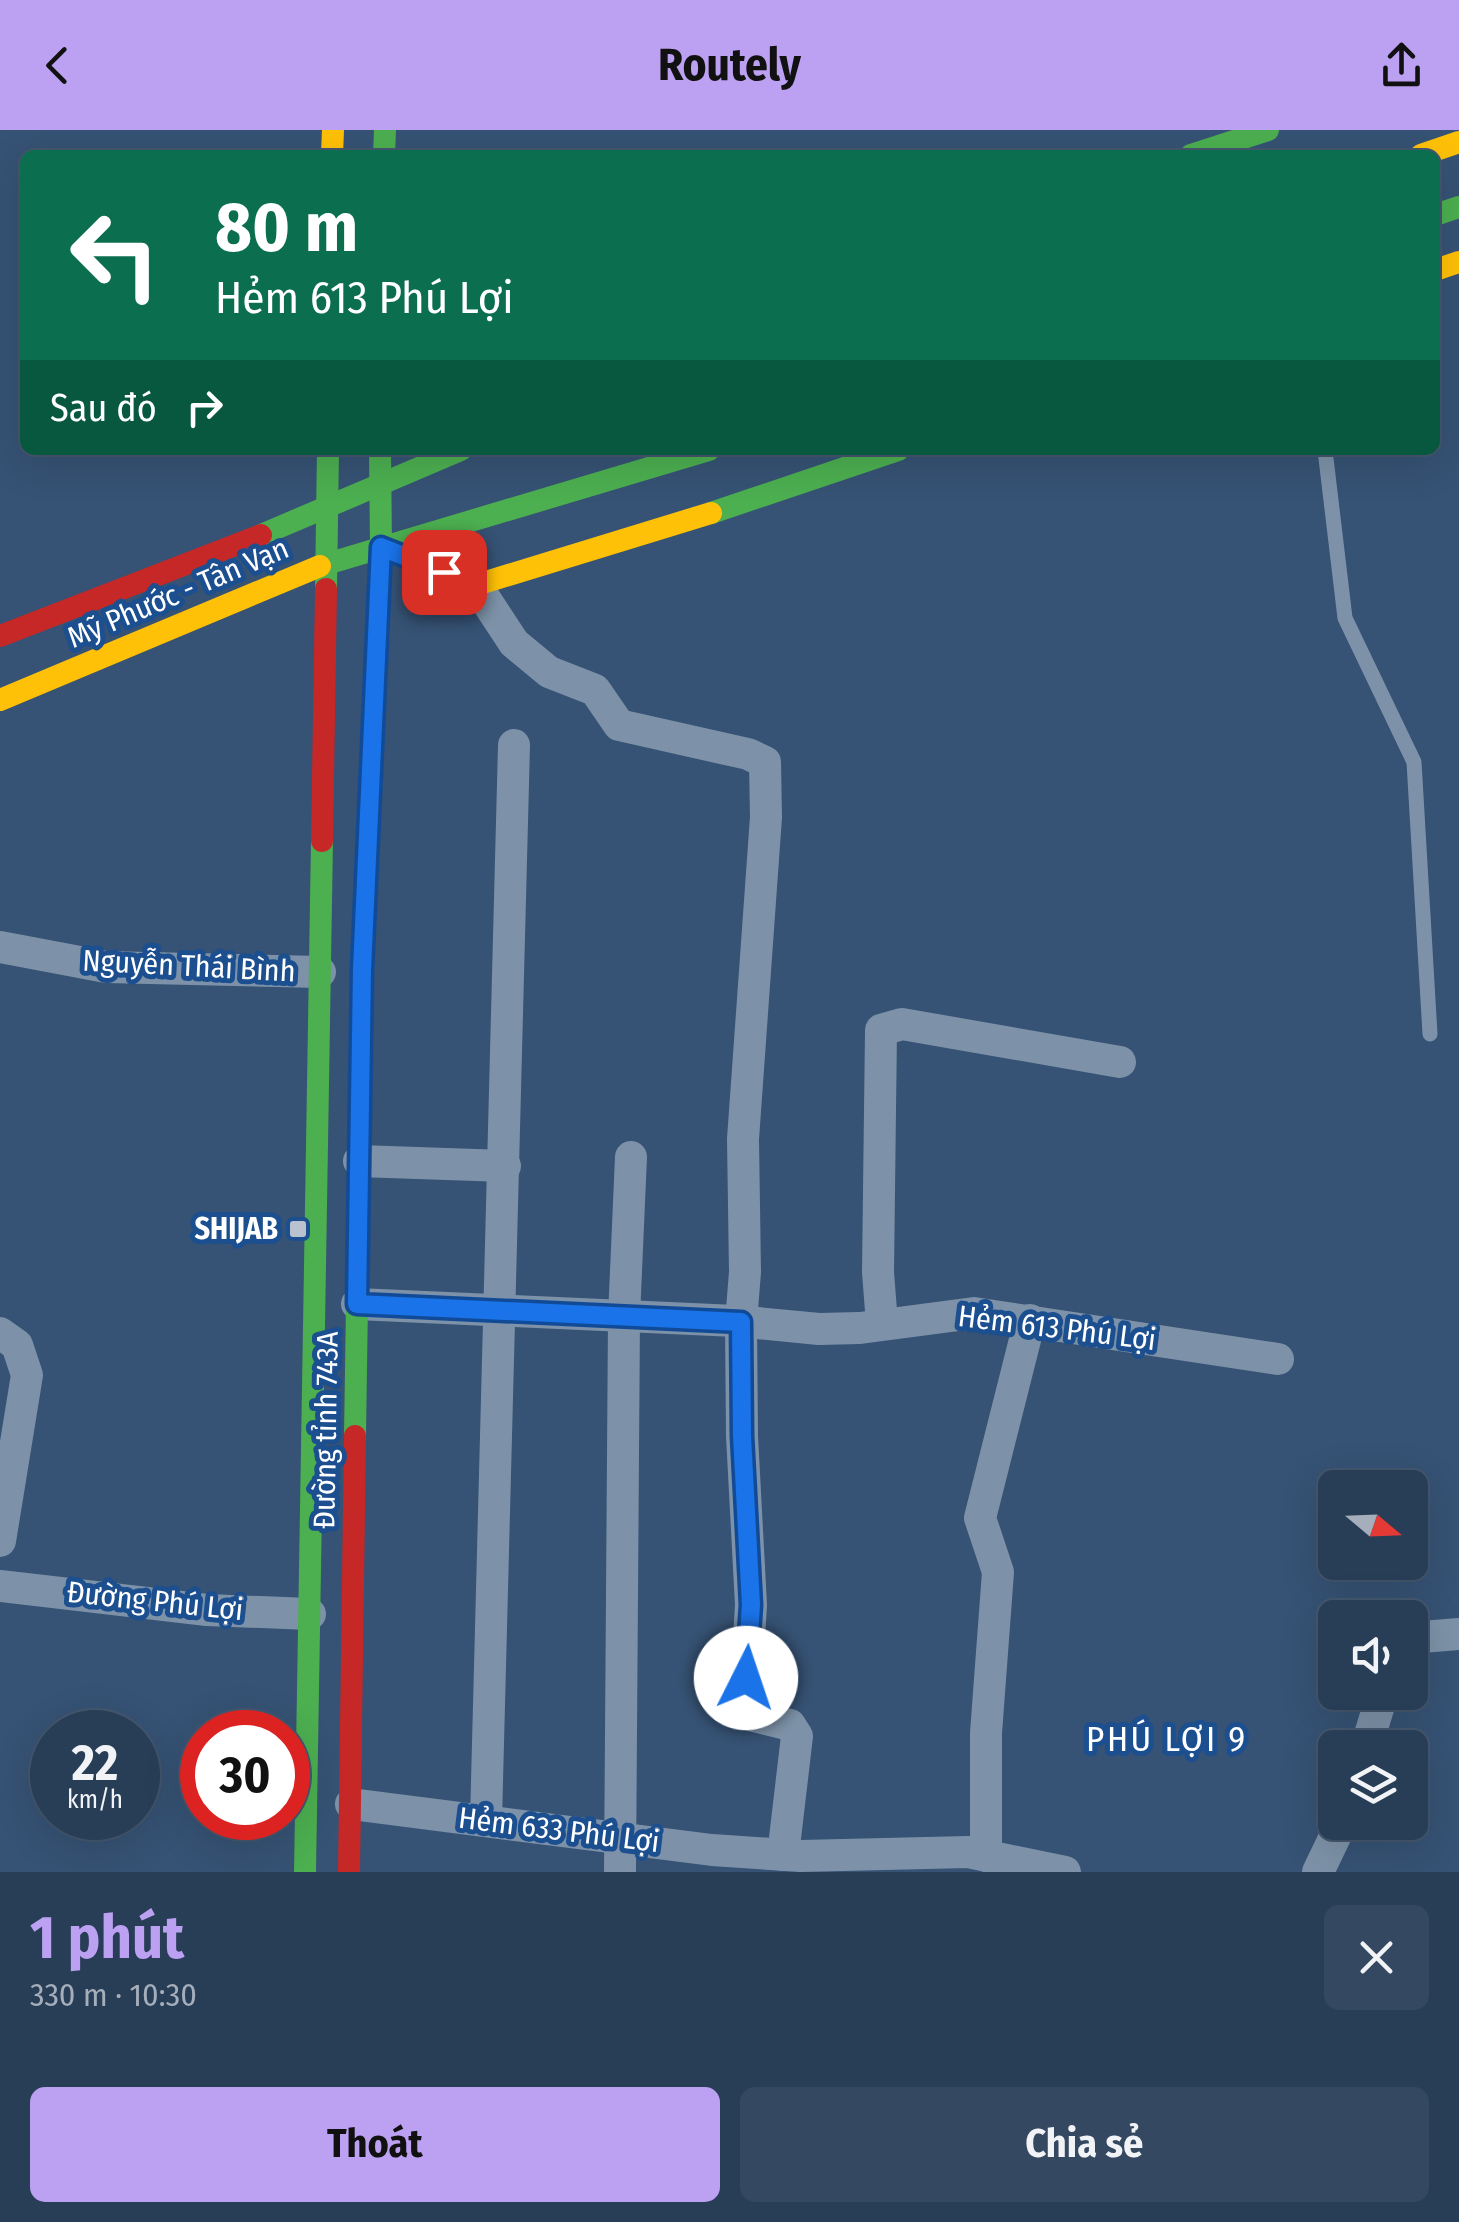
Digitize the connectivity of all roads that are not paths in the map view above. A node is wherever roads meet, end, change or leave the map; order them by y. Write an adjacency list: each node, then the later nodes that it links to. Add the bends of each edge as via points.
1 (1250, 133): 3 (main road)
2 (1459, 142): 4 (main road)
3 (1204, 150)
4 (1435, 150)
5 (328, 455): 13 (main road, Đường tỉnh 743A)
6 (380, 455): 12 (main road, Đường tỉnh 743A)
7 (410, 455): 12 (main road)
8 (451, 455): 12 (main road)
9 (691, 455): 14 (main road, Mỹ Phước - Tân Vạn)
10 (883, 455): 16 (main road)
11 (1326, 455): 22 (lane, via 1345,618 1414,762)
12 (380, 486): 13 (main road); 14 (main road, Đường tỉnh 743A)
13 (328, 509): 15 (main road, Đường tỉnh 743A); 17 (main road)
14 (381, 547): 15 (main road, Mỹ Phước - Tân Vạn); 16 (main road); 25 (main road, Đường tỉnh 743A)
15 (326, 564): 18 (main road, Mỹ Phước - Tân Vạn); 21 (main road, Đường tỉnh 743A)
16 (476, 585): 31 (street, via 514,643 548,672 594,690 620,725 765,762 743,1138)
17 (0, 636)
18 (0, 700)
19 (514, 746): 26 (street)
20 (0, 947): 21 (street, Nguyễn Thái Bình, via 106,967)
21 (320, 972): 37 (main road, Đường tỉnh 743A)
22 (1430, 1034)
23 (1120, 1062): 32 (street, via 902,1024 881,1030)
24 (632, 1157): 29 (street)
25 (359, 1160): 26 (street); 27 (main road, Đường tỉnh 743A)
26 (505, 1166): 28 (street)
27 (357, 1304): 28 (street, Hẻm 613 Phú Lợi); 40 (main road, Đường tỉnh 743A)
28 (502, 1310): 29 (street, Hẻm 613 Phú Lợi); 41 (street)
29 (624, 1316): 31 (street, Hẻm 613 Phú Lợi); 42 (street)
30 (1030, 1320): 32 (street, Hẻm 613 Phú Lợi, via 974,1313); 34 (street, Hẻm 613 Phú Lợi); 45 (street, via 980,1518 998,1572 986,1733)
31 (741, 1322): 32 (street, Hẻm 613 Phú Lợi, via 819,1329); 44 (street, via 751,1605 745,1704 746,1714 790,1725 797,1736)
32 (882, 1324)
33 (0, 1333): 35 (street, via 17,1344 28,1375)
34 (1278, 1359)
35 (0, 1541)
36 (0, 1586): 37 (street, Đường Phú Lợi, via 207,1610)
37 (310, 1614): 46 (main road, Đường tỉnh 743A)
38 (1459, 1634): 39 (street)
39 (1428, 1637)
40 (351, 1804): 41 (street, Hẻm 633 Phú Lợi); 47 (main road, Đường tỉnh 743A)
41 (486, 1820): 42 (street, Hẻm 633 Phú Lợi)
42 (622, 1838): 44 (street, Hẻm 633 Phú Lợi); 48 (street)
43 (1333, 1840): 50 (street)
44 (783, 1855): 45 (street, Hẻm 633 Phú Lợi, via 968,1852)
45 (991, 1862): 49 (street, Hẻm 633 Phú Lợi)
46 (305, 1872)
47 (349, 1872)
48 (620, 1872)
49 (1065, 1872)
50 (1318, 1872)

